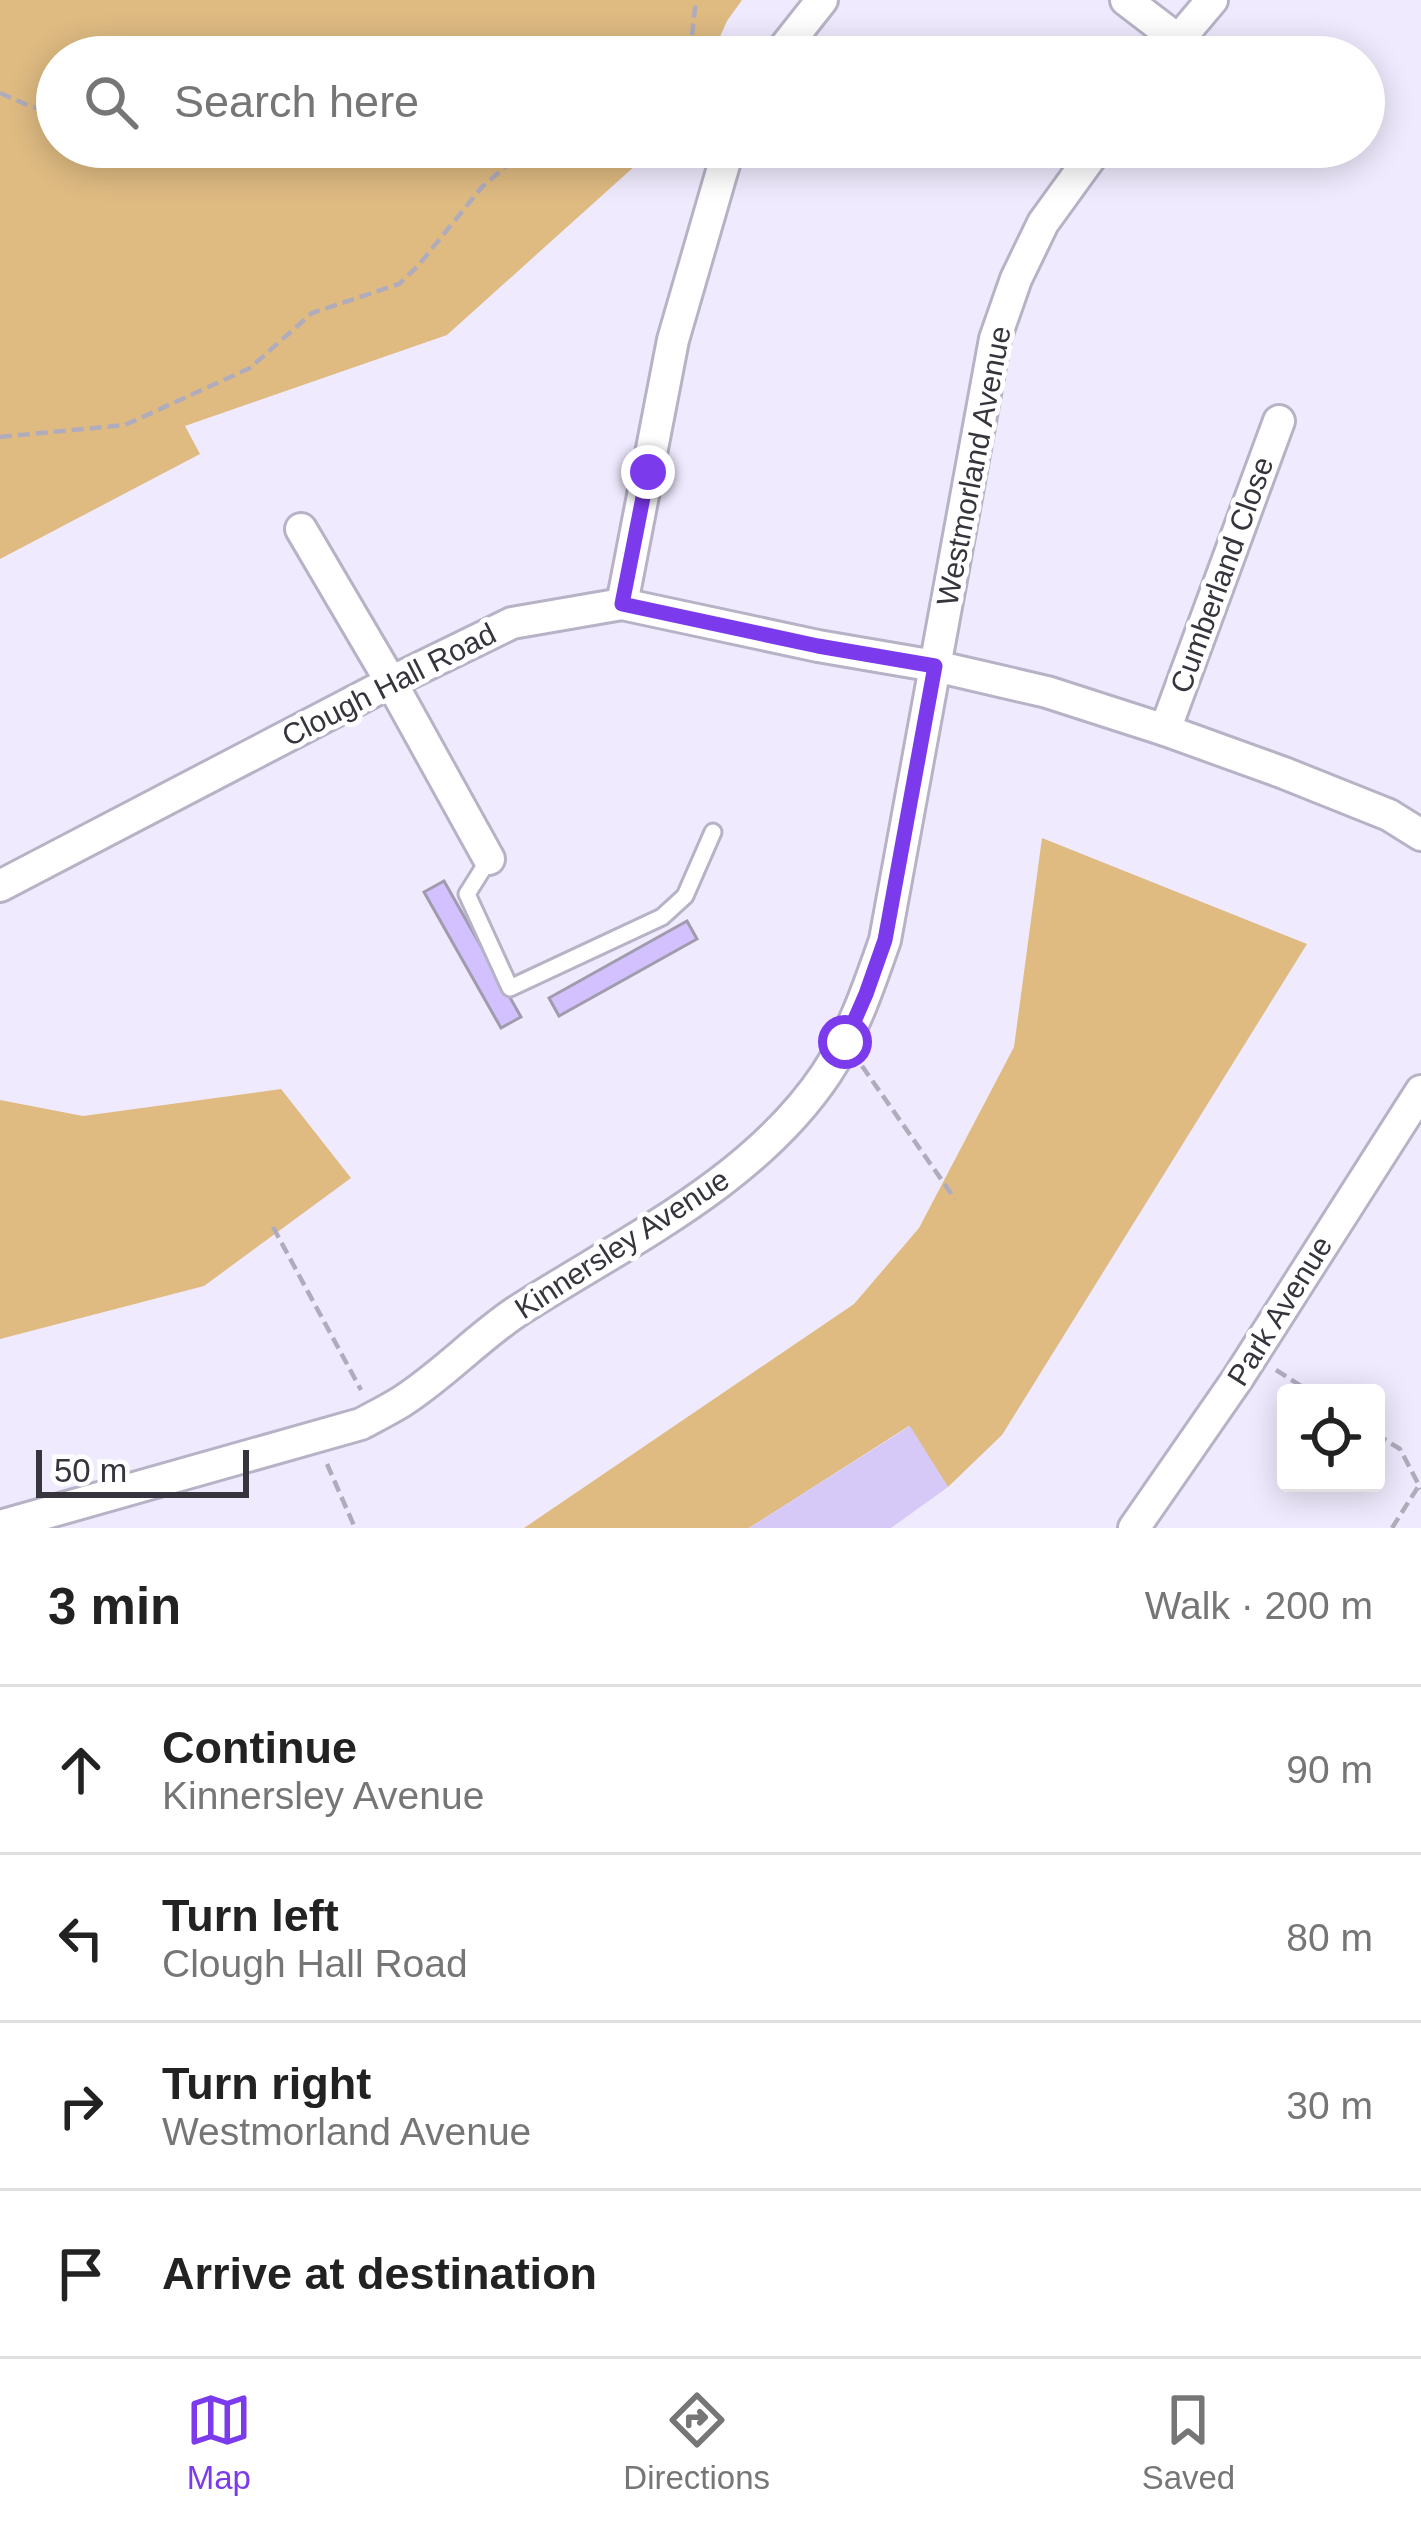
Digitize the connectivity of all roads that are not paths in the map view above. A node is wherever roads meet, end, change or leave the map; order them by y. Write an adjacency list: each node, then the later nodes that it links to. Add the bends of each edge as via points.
1 (822, 0): 4 (street)
2 (1126, 0): 5 (street)
3 (1212, 0): 6 (street)
4 (794, 36)
5 (1160, 36)
6 (1181, 36)
7 (723, 168): 11 (street, via 673,340)
8 (1084, 168): 12 (street, Westmorland Avenue, via 1043,223 995,338)
9 (1279, 421): 14 (street, Cumberland Close)
10 (302, 529): 13 (street)
11 (622, 604): 12 (street, Clough Hall Road); 13 (street, Clough Hall Road, via 512,623)
12 (935, 666): 14 (street, Clough Hall Road); 20 (street, Kinnersley Avenue, via 885,940 866,994 824,1076 740,1167 361,1424)
13 (391, 682): 17 (street); 18 (street, Clough Hall Road)
14 (1165, 730): 16 (street, Clough Hall Road, via 1389,815)
15 (713, 832): 17 (lane, via 685,896 662,917 510,988 467,894)
16 (1421, 835)
17 (489, 860)
18 (0, 886)
19 (1421, 1090): 21 (street, Park Avenue)
20 (0, 1526)
21 (1134, 1528)

